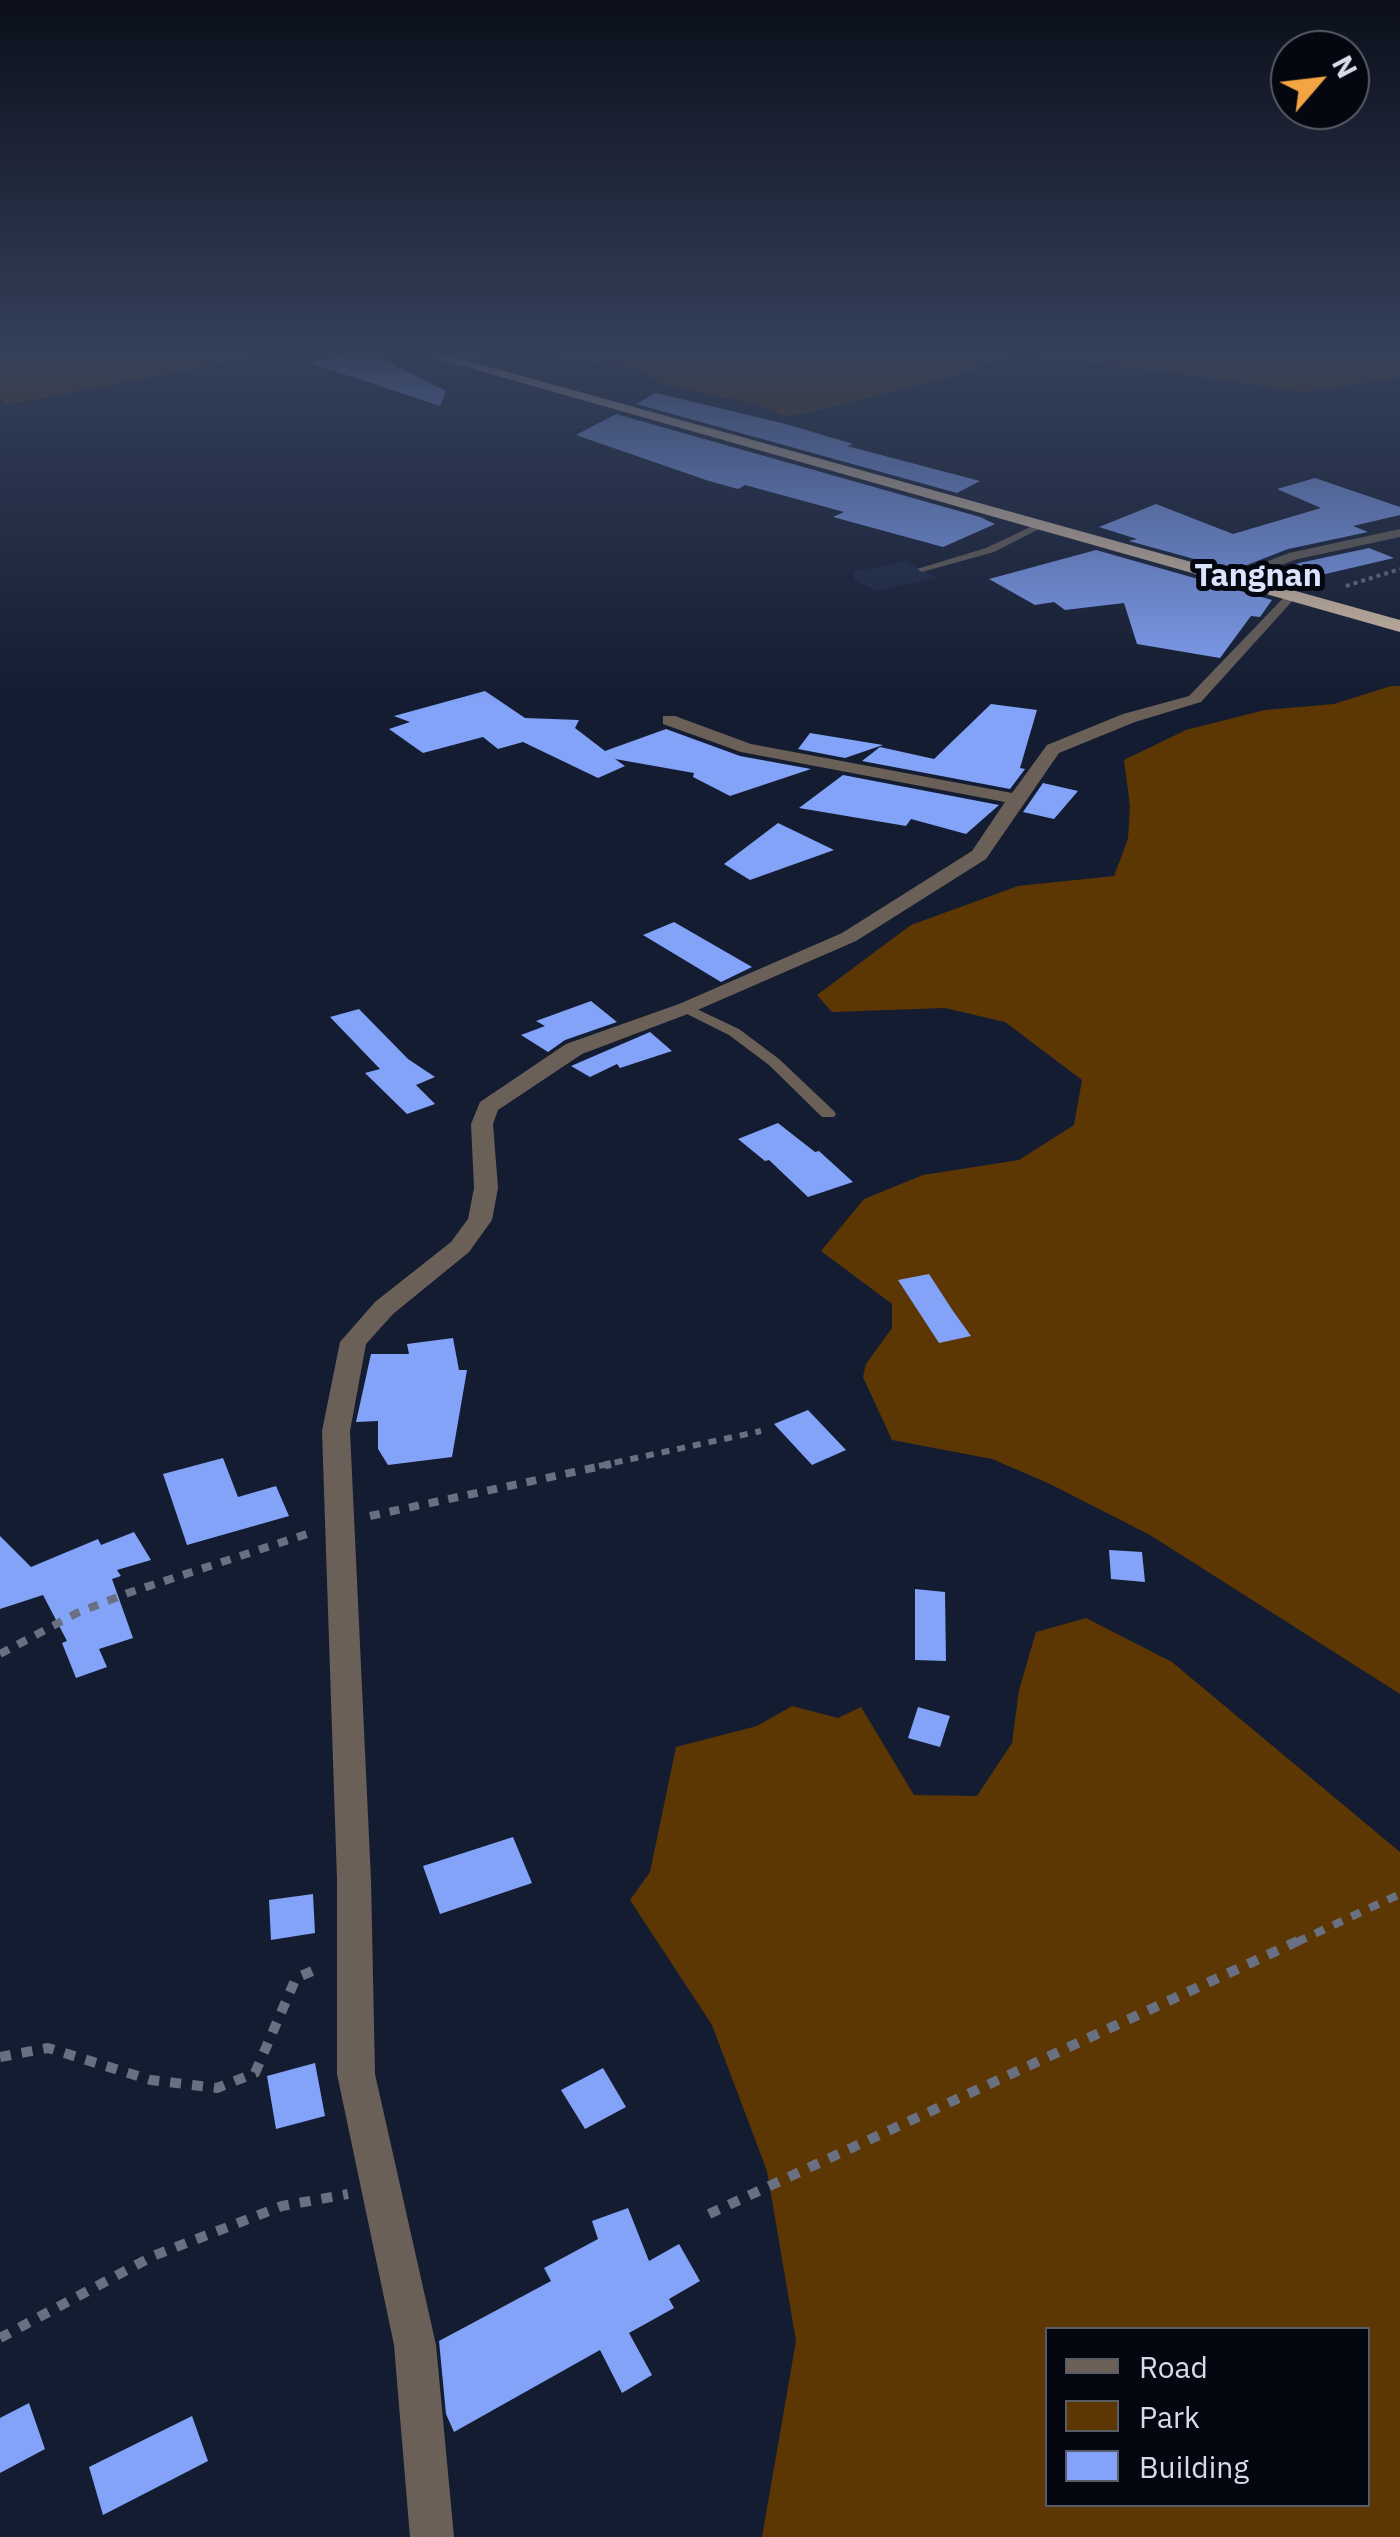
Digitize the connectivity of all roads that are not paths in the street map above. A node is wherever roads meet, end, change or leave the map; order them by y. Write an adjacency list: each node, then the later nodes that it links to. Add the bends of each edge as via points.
1 (841, 468): 2 (highway)
2 (1044, 524): 4 (lane, via 990,550); 5 (highway)
3 (1400, 533): 5 (street, via 1294,556)
4 (922, 569)
5 (1231, 578): 6 (highway)
6 (1299, 598): 7 (highway); 9 (street, via 1195,698 1053,749)
7 (1400, 626)
8 (669, 720): 9 (street, via 747,748)
9 (1018, 798): 10 (street, via 979,855 849,937)
10 (686, 1008): 11 (lane, via 734,1032); 12 (street, via 574,1049 488,1107 480,1220 460,1247 352,1342 336,1431 356,2074 415,2346)
11 (828, 1114)
12 (432, 2537)

